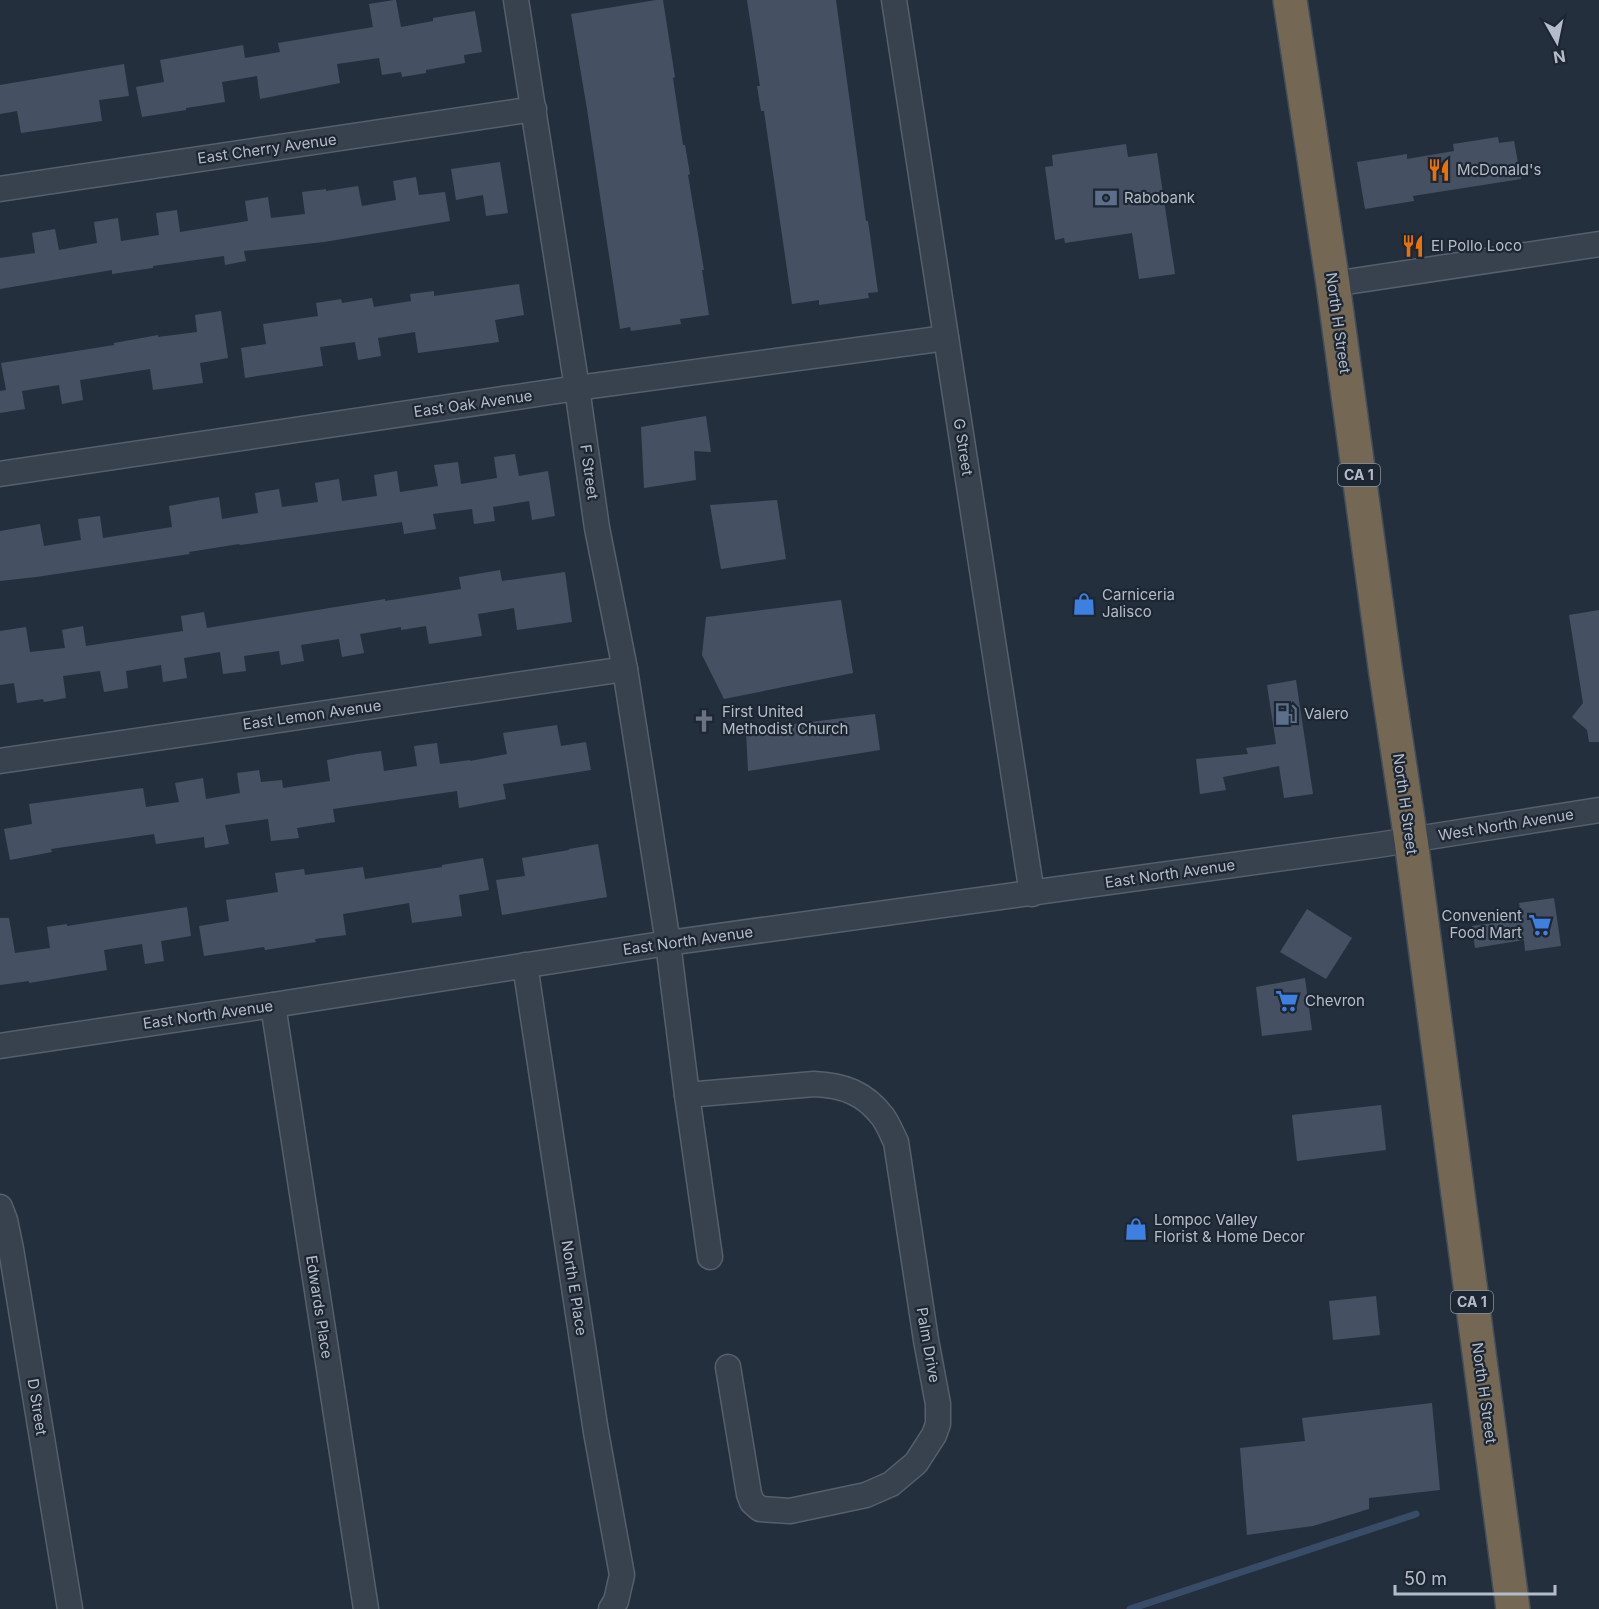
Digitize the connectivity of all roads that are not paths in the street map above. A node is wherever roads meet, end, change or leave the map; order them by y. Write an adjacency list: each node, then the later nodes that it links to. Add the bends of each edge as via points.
1 (516, 0): 4 (street, F Street)
2 (894, 0): 8 (street, G Street)
3 (1290, 0): 7 (highway, North H Street / CA 1)
4 (534, 109): 5 (street, East Cherry Avenue); 9 (street, F Street)
5 (0, 189)
6 (1599, 244): 7 (street)
7 (1333, 284): 14 (highway, North H Street / CA 1)
8 (946, 338): 9 (street, East Oak Avenue); 16 (street, G Street)
9 (577, 388): 10 (street, East Oak Avenue); 11 (street, F Street, via 597,528)
10 (0, 474)
11 (625, 669): 12 (street, East Lemon Avenue); 17 (street, F Street)
12 (0, 761)
13 (1599, 810): 14 (street, West North Avenue)
14 (1411, 840): 15 (street, West North Avenue); 28 (highway, North H Street / CA 1)
15 (1378, 845): 16 (street, East North Avenue)
16 (1032, 894): 17 (street, East North Avenue)
17 (668, 943): 18 (street, East North Avenue); 21 (street)
18 (525, 965): 19 (street, East North Avenue); 27 (street, North E Place, via 596,1432 622,1575)
19 (273, 1005): 20 (street, East North Avenue); 26 (street, Edwards Place)
20 (0, 1046)
21 (687, 1095): 23 (street); 24 (street, Palm Drive, via 831,1085 852,1090 883,1117 896,1142 938,1424 916,1463 891,1484 866,1495 790,1511 760,1509 749,1494)
22 (0, 1207): 25 (street, D Street, via 11,1249)
23 (710, 1257)
24 (728, 1367)
25 (70, 1609)
26 (366, 1609)
27 (611, 1609)
28 (1513, 1609)

